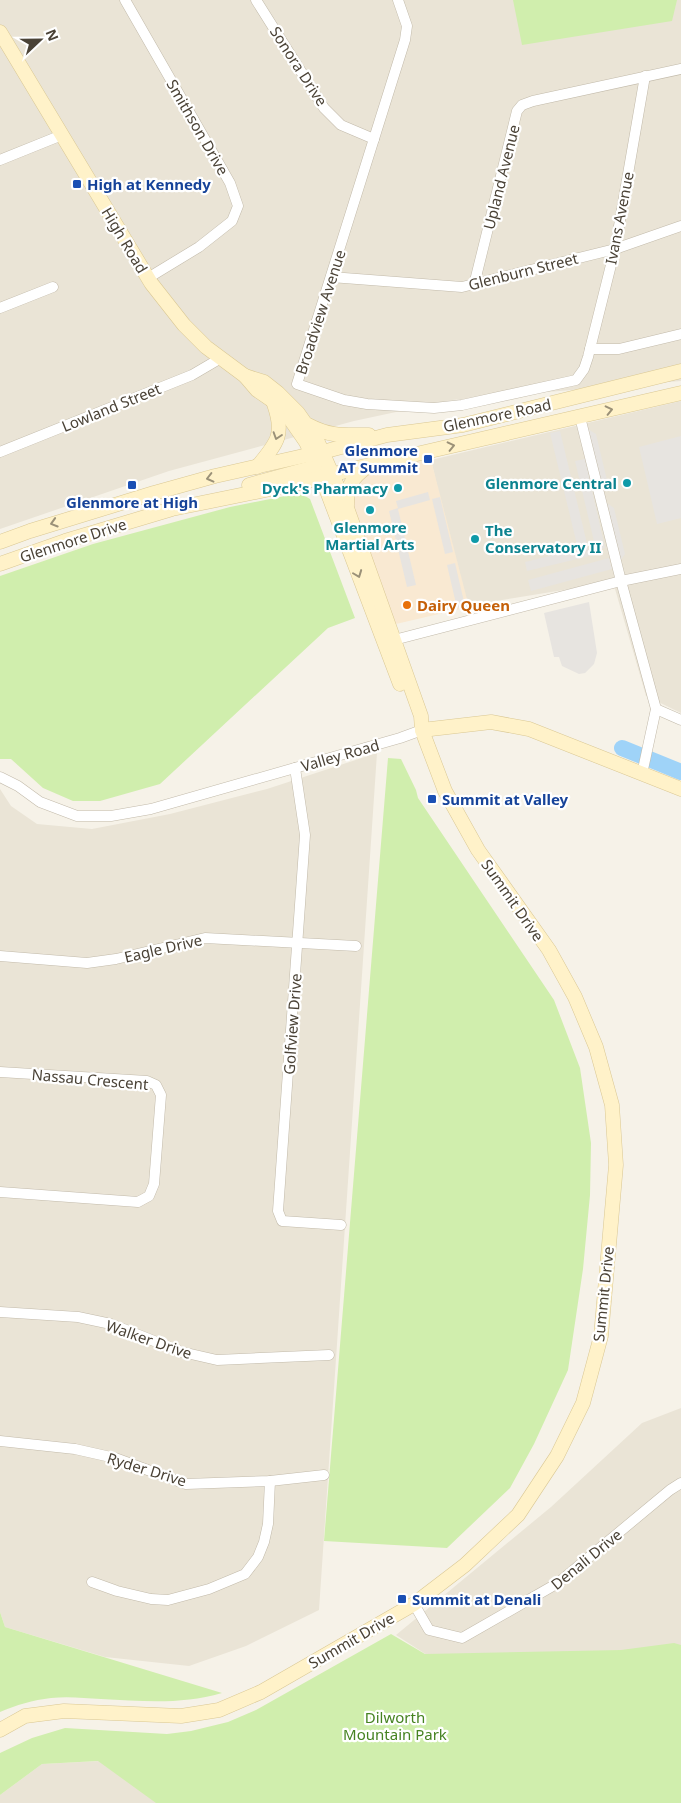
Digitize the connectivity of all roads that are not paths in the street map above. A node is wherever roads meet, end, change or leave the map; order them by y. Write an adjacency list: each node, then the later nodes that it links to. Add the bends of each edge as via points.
1 (124, 0): 13 (street, Smithson Drive, via 230,183 238,206 232,221 199,247)
2 (256, 0): 8 (street, Sonora Drive, via 324,108 341,125)
3 (398, 0): 8 (street, Broadview Avenue, via 407,26 405,40)
4 (0, 32): 7 (main road, High Road)
5 (681, 69): 6 (street, Upland Avenue)
6 (645, 76): 11 (street, Ivans Avenue); 14 (street, Upland Avenue, via 564,93 522,105 517,111)
7 (62, 135): 9 (street); 13 (main road, High Road)
8 (374, 139): 12 (street, Broadview Avenue)
9 (0, 160)
10 (681, 226): 11 (street, Glenburn Street)
11 (615, 248): 14 (street, Glenburn Street); 18 (street, Ivans Avenue)
12 (331, 277): 14 (street, Glenburn Street); 18 (street, Broadview Avenue, via 297,384 344,400 434,408 462,405 576,380)
13 (148, 278): 19 (main road, High Road, via 166,305)
14 (474, 285)
15 (53, 287): 16 (street)
16 (0, 308)
17 (681, 334): 18 (street)
18 (589, 353)
19 (220, 358): 21 (main road, High Road); 28 (street, Lowland Street, via 192,375)
20 (681, 372): 26 (main road, Glenmore Road)
21 (245, 376): 23 (main road, High Road); 25 (main road, High Road, via 264,382 278,393)
22 (681, 393): 24 (main road, Glenmore Road, one-way to 22)
23 (273, 401): 29 (main road, High Road); 31 (main road, one-way to 31, via 280,428 273,446)
24 (580, 417): 30 (main road, Glenmore Road, one-way to 24); 38 (street)
25 (308, 426): 27 (main road, via 334,436); 29 (main road, High Road)
26 (463, 426): 27 (main road, Glenmore Road); 29 (main road, via 334,459)
27 (387, 435): 29 (main road, Glenmore Road)
28 (0, 452)
29 (323, 465): 30 (main road, Glenmore Road); 31 (main road, Glenmore Drive); 32 (main road, Glenmore Drive); 33 (main road); 34 (main road, Summit Drive)
30 (370, 465): 34 (main road, via 355,477)
31 (257, 467): 35 (main road, Glenmore Drive, one-way to 35, via 154,492)
32 (300, 484): 33 (main road, Glenmore Drive); 34 (main road)
33 (172, 509): 36 (main road, Glenmore Drive)
34 (341, 510): 39 (main road, Summit Drive); 42 (main road, Summit Drive, one-way to 42, via 413,720)
35 (0, 542)
36 (0, 564)
37 (681, 568): 38 (street)
38 (621, 581): 39 (street); 40 (street)
39 (394, 640): 42 (main road, Summit Drive, via 422,716)
40 (656, 709): 41 (street); 44 (street)
41 (681, 720)
42 (422, 730): 43 (street, Valley Road); 44 (main road, Valley Road, via 491,722 528,729); 60 (main road, Summit Drive, via 445,791 478,850 549,950 576,997 596,1046 612,1105 616,1165 601,1336 583,1403 557,1456 518,1515 465,1565)
43 (295, 768): 45 (street, Valley Road, via 151,809 111,816 77,816 40,802); 47 (street, Golfview Drive, via 306,834)
44 (642, 774): 46 (main road, Valley Road)
45 (0, 777)
46 (681, 789)
47 (298, 944): 48 (street, Eagle Drive); 49 (street, Eagle Drive, via 205,938 87,963); 52 (street, Golfview Drive, via 278,1211 282,1221)
48 (356, 946)
49 (0, 956)
50 (0, 1072): 51 (street, Nassau Crescent, via 147,1081 156,1085 161,1095 154,1184 149,1196 138,1202)
51 (0, 1192)
52 (341, 1224)
53 (0, 1312): 54 (street, Walker Drive, via 78,1317 111,1324 182,1352 218,1360)
54 (328, 1355)
55 (0, 1441): 57 (street, Ryder Drive, via 75,1449 115,1458 186,1484)
56 (324, 1475): 57 (street, Ryder Drive)
57 (270, 1481): 59 (street, via 264,1542 245,1574 209,1589 168,1600 125,1593)
58 (681, 1483): 60 (street, Denali Drive, via 558,1583 462,1638 430,1630)
59 (92, 1582)
60 (414, 1604): 61 (main road, Summit Drive, via 261,1692 219,1710 181,1716 64,1711 25,1716)
61 (0, 1730)

